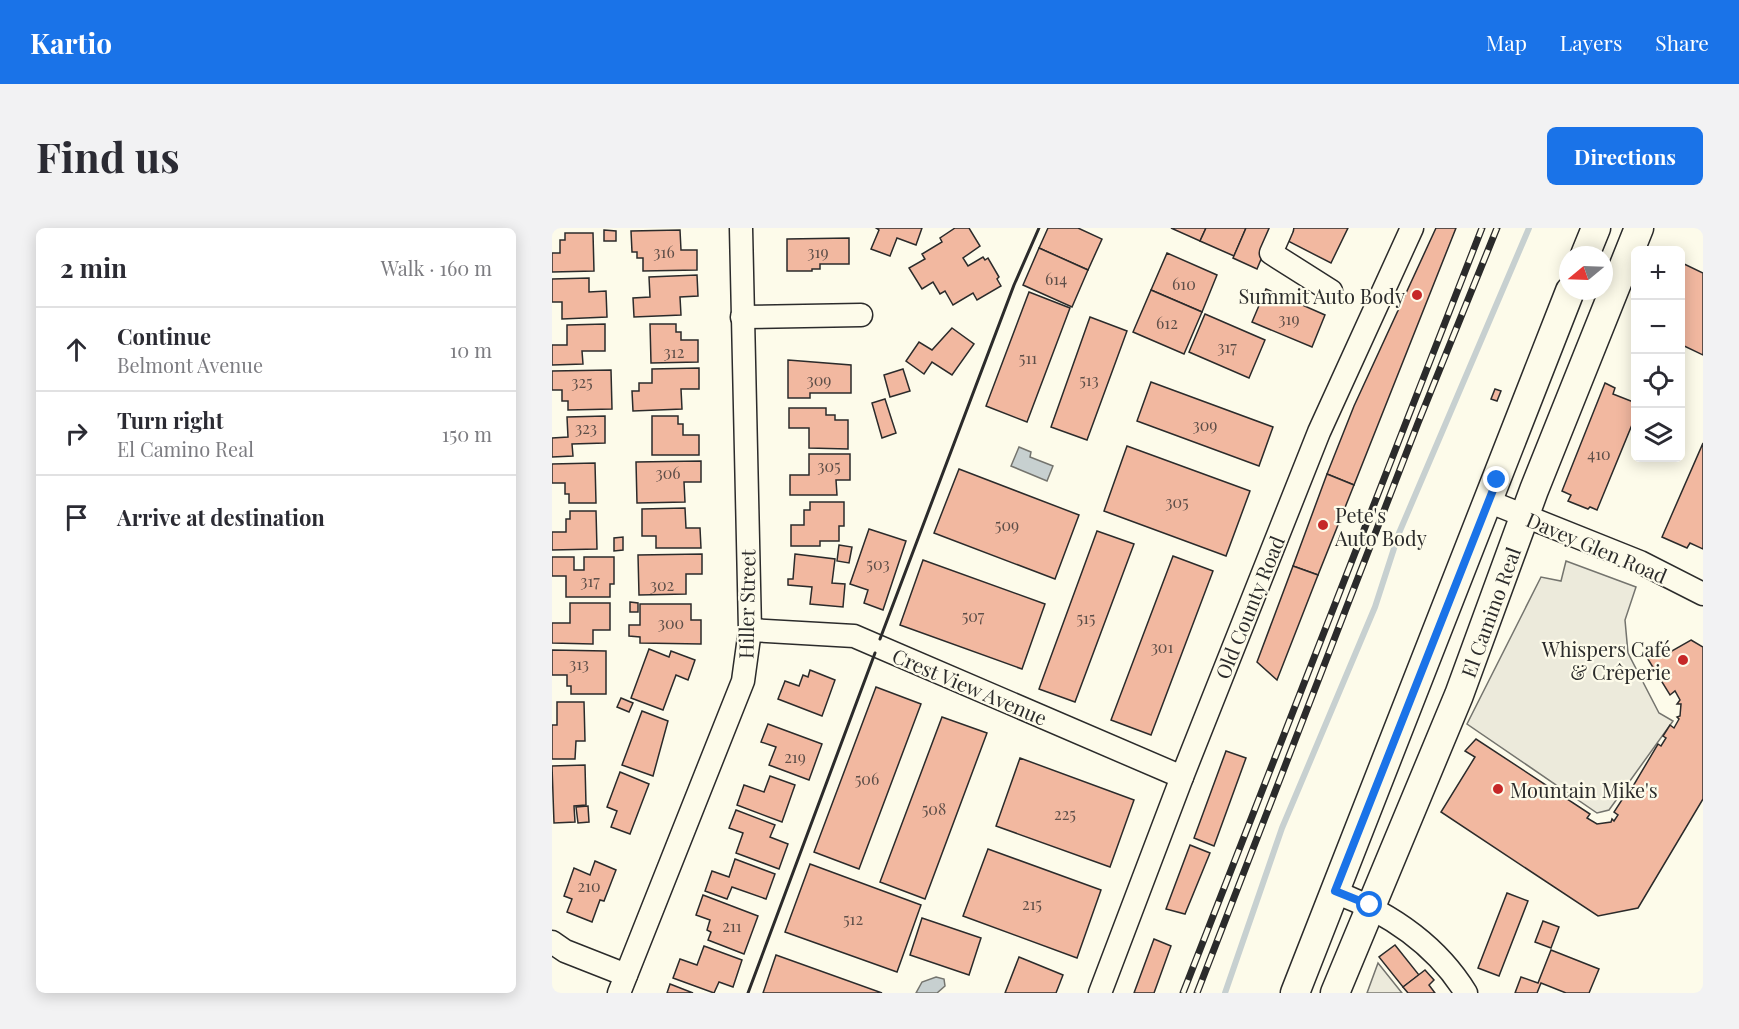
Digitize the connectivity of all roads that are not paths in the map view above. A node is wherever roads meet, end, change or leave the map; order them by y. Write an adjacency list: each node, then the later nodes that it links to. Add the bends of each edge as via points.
1 (741, 228): 10 (street, Hiller Street)
2 (1282, 228): 7 (street, via 1271,253)
3 (1412, 228): 15 (street, Old County Road, via 1319,432)
4 (1596, 228): 6 (main road)
5 (1639, 228): 12 (main road, El Camino Real)
6 (1589, 246)
7 (1331, 291)
8 (1566, 300): 11 (main road, El Camino Real)
9 (861, 315): 10 (street)
10 (742, 317): 14 (street, Hiller Street)
11 (1490, 502): 12 (street, Davey Glen Road); 16 (main road, El Camino Real)
12 (1526, 517): 13 (street, Davey Glen Road, via 1640,562); 17 (main road, El Camino Real, via 1459,695)
13 (1703, 594)
14 (750, 630): 15 (street, Crest View Avenue, via 854,636); 19 (street, Hiller Street, via 743,681)
15 (1182, 777): 20 (street, Old County Road)
16 (1335, 891): 17 (street); 21 (main road, El Camino Real)
17 (1370, 905): 22 (main road, El Camino Real); 23 (street, via 1436,954)
18 (552, 942): 19 (street)
19 (622, 984)
20 (1100, 993)
21 (1295, 993)
22 (1335, 993)
23 (1466, 993)

